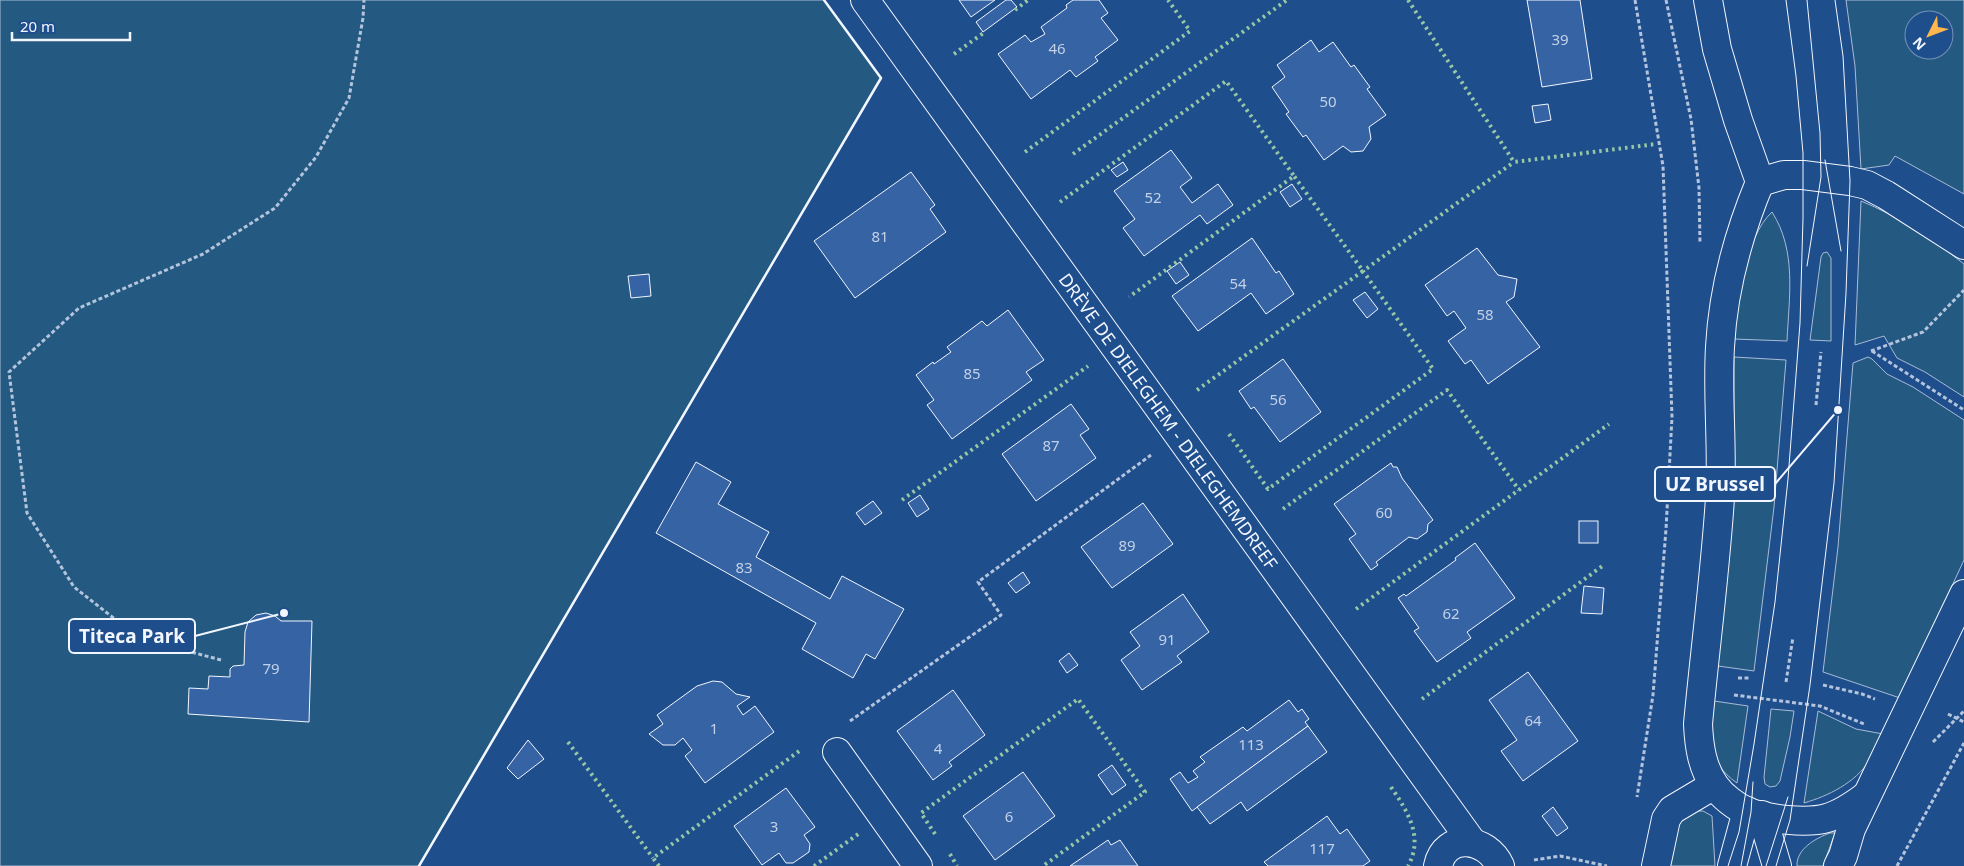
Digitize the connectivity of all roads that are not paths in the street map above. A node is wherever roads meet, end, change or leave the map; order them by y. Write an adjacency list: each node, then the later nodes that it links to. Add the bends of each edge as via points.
1 (865, 0): 10 (street, DRÈVE DE DIELEGHEM - DIELEGHEMDREEF)
2 (1708, 0): 3 (street, via 1717,49)
3 (1760, 182): 4 (street, via 1784,175 1803,175 1867,185); 7 (street, via 1746,215 1728,283 1720,348 1720,497 1698,724 1699,746)
4 (1964, 245)
5 (1964, 594): 8 (street)
6 (837, 752): 12 (street)
7 (1714, 785): 9 (street, via 1722,795); 15 (street, via 1672,810 1666,820)
8 (1866, 796): 9 (street, via 1826,819); 17 (street)
9 (1765, 816): 11 (street); 16 (street)
10 (1472, 842): 13 (street, via 1452,846 1444,853); 14 (street, DRÈVE DE DIELEGHEM - DIELEGHEMDREEF, via 1489,850)
11 (1775, 863)
12 (918, 866)
13 (1438, 866)
14 (1500, 866)
15 (1656, 866)
16 (1732, 866)
17 (1838, 866)

